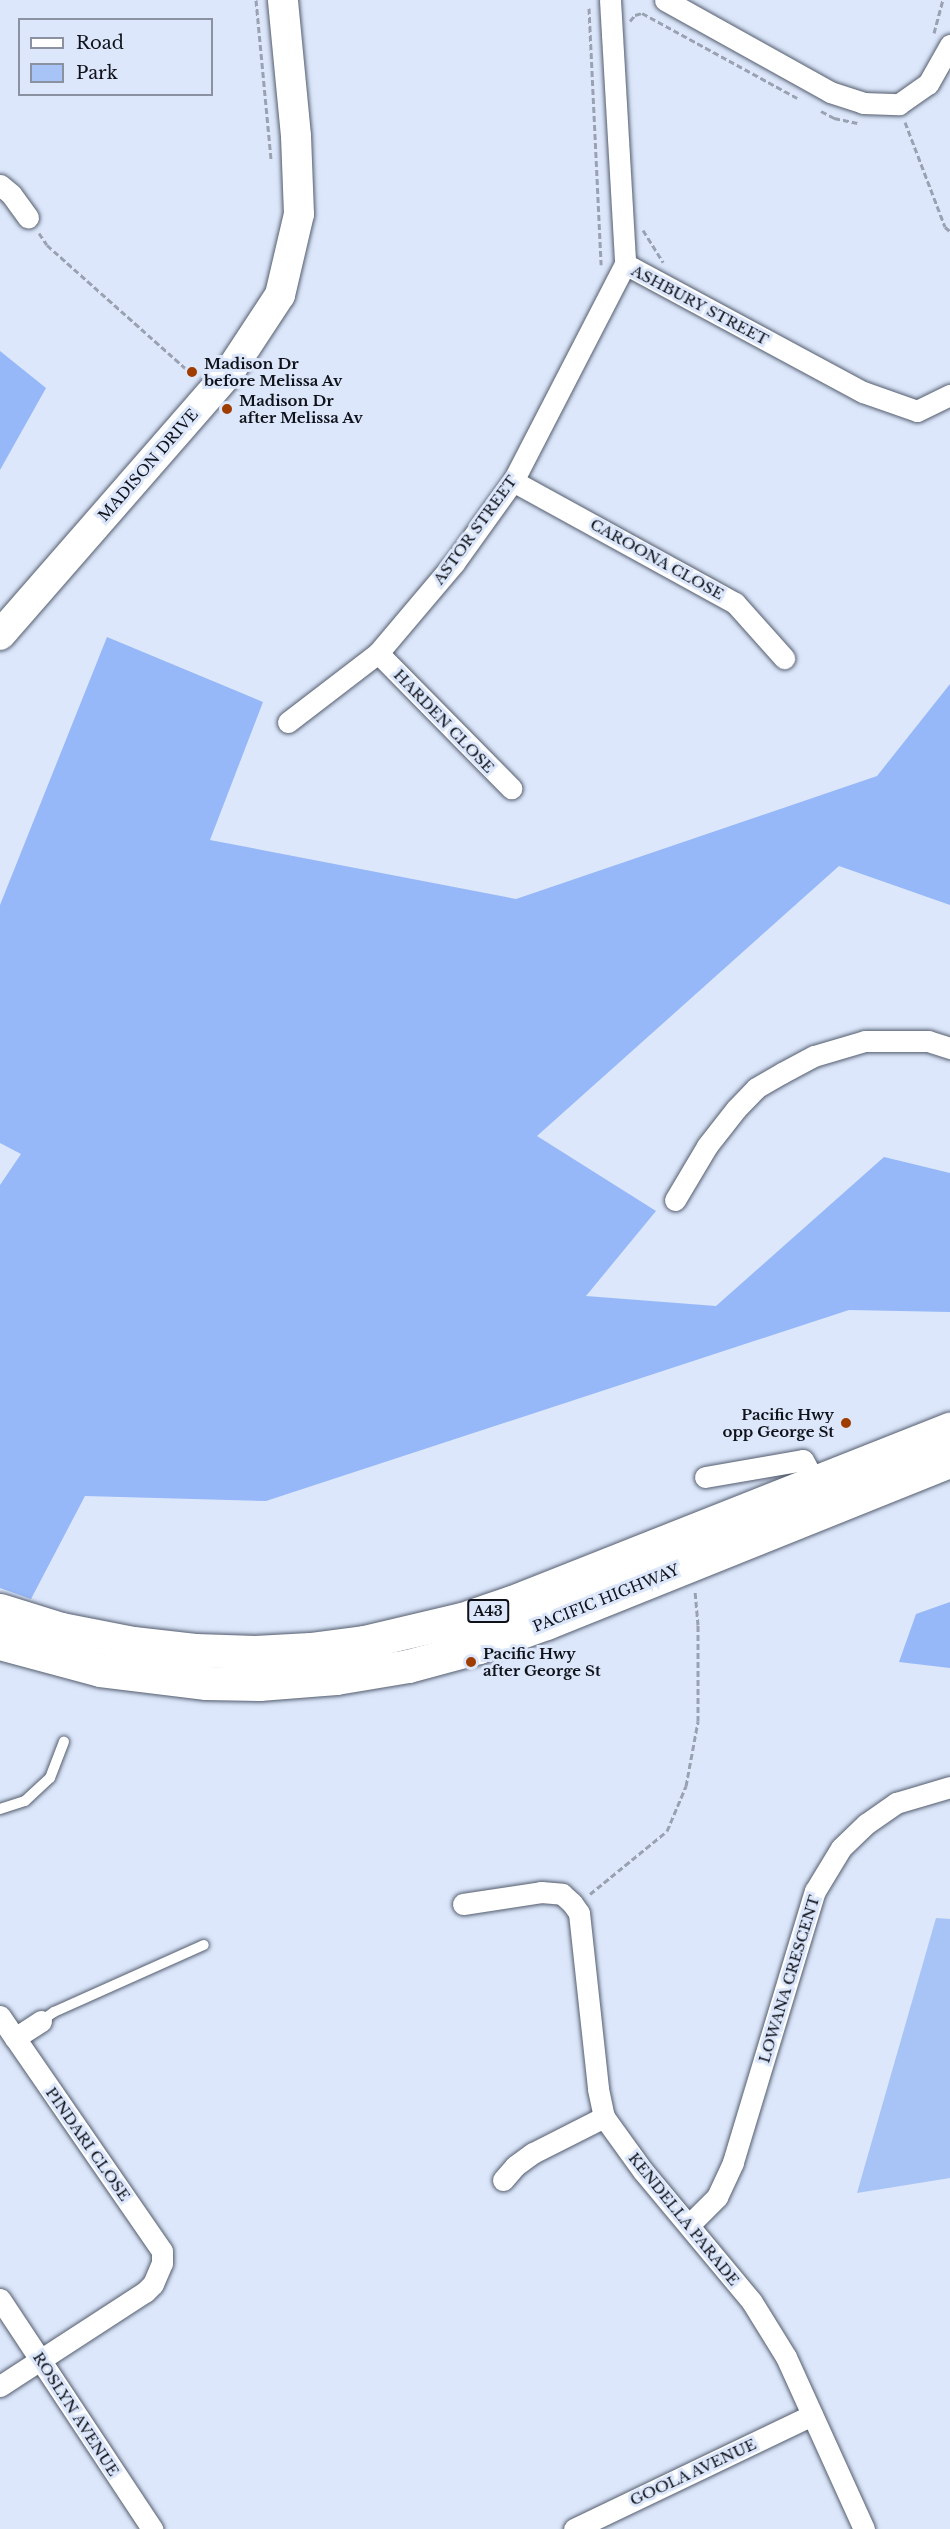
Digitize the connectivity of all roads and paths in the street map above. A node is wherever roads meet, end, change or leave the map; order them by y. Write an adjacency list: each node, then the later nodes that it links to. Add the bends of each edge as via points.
1 (256, 0): 15 (path)
2 (283, 0): 27 (main road, MADISON DRIVE, via 299,214 280,295 230,371)
3 (589, 0): 23 (path)
4 (610, 0): 22 (street, ASHBURY STREET)
5 (665, 0): 8 (street, via 831,92 863,103 898,104 928,84)
6 (943, 0): 8 (path)
7 (629, 24): 9 (path, via 635,15 642,14)
8 (942, 40)
9 (805, 103)
10 (815, 108): 14 (path, via 834,118)
11 (912, 115): 12 (path)
12 (904, 119): 13 (path); 19 (path, via 945,227)
13 (896, 121)
14 (862, 123)
15 (272, 169)
16 (0, 185): 17 (street)
17 (28, 217)
18 (640, 224): 21 (path)
19 (950, 231)
20 (47, 245): 24 (path)
21 (664, 263)
22 (624, 264): 25 (street, ASHBURY STREET, via 863,393 917,411); 26 (street, ASTOR STREET)
23 (601, 272)
24 (177, 362)
25 (950, 394)
26 (513, 481): 28 (street, ASTOR STREET, via 454,563); 29 (street, CAROONA CLOSE, via 735,603)
27 (0, 634)
28 (378, 653): 30 (street, ASTOR STREET); 31 (street, HARDEN CLOSE)
29 (784, 658)
30 (288, 722)
31 (511, 788)
32 (950, 1048): 33 (street, via 928,1041 866,1041 814,1056 782,1073 756,1088 736,1109 706,1146)
33 (675, 1200)
34 (950, 1429): 37 (highway, PACIFIC HIGHWAY / A43)
35 (950, 1461): 38 (highway, PACIFIC HIGHWAY / A43)
36 (705, 1477): 37 (street, via 803,1460)
37 (815, 1483): 39 (highway, PACIFIC HIGHWAY / A43, via 512,1602 419,1631 364,1642 288,1650 195,1650 61,1629)
38 (692, 1563): 40 (highway, PACIFIC HIGHWAY / A43, via 479,1647 408,1666 336,1678 259,1684 154,1678 100,1670); 44 (path, via 698,1625 698,1721 686,1786 667,1831)
39 (0, 1610)
40 (0, 1643)
41 (64, 1742): 43 (lane, via 50,1778 25,1801)
42 (950, 1787): 52 (street, LOWANA CRESCENT, via 896,1803 841,1848 816,1891 733,2162 717,2197)
43 (0, 1809)
44 (568, 1900): 45 (street, via 541,1892); 50 (street, KENDELLA PARADE, via 579,1913)
45 (463, 1904)
46 (204, 1945): 48 (lane)
47 (0, 2016): 49 (street, PINDARI CLOSE)
48 (41, 2021): 49 (street)
49 (15, 2038): 54 (street, PINDARI CLOSE, via 162,2251 158,2274 145,2292)
50 (604, 2117): 51 (street, via 533,2153); 52 (street, KENDELLA PARADE)
51 (503, 2180)
52 (689, 2225): 56 (street, KENDELLA PARADE, via 752,2302 786,2357)
53 (0, 2299): 54 (street, ROSLYN AVENUE)
54 (41, 2360): 55 (street); 57 (street, ROSLYN AVENUE)
55 (0, 2386)
56 (812, 2415): 58 (street, GOOLA AVENUE); 59 (street, KENDELLA PARADE)
57 (152, 2529)
58 (574, 2529)
59 (864, 2529)

